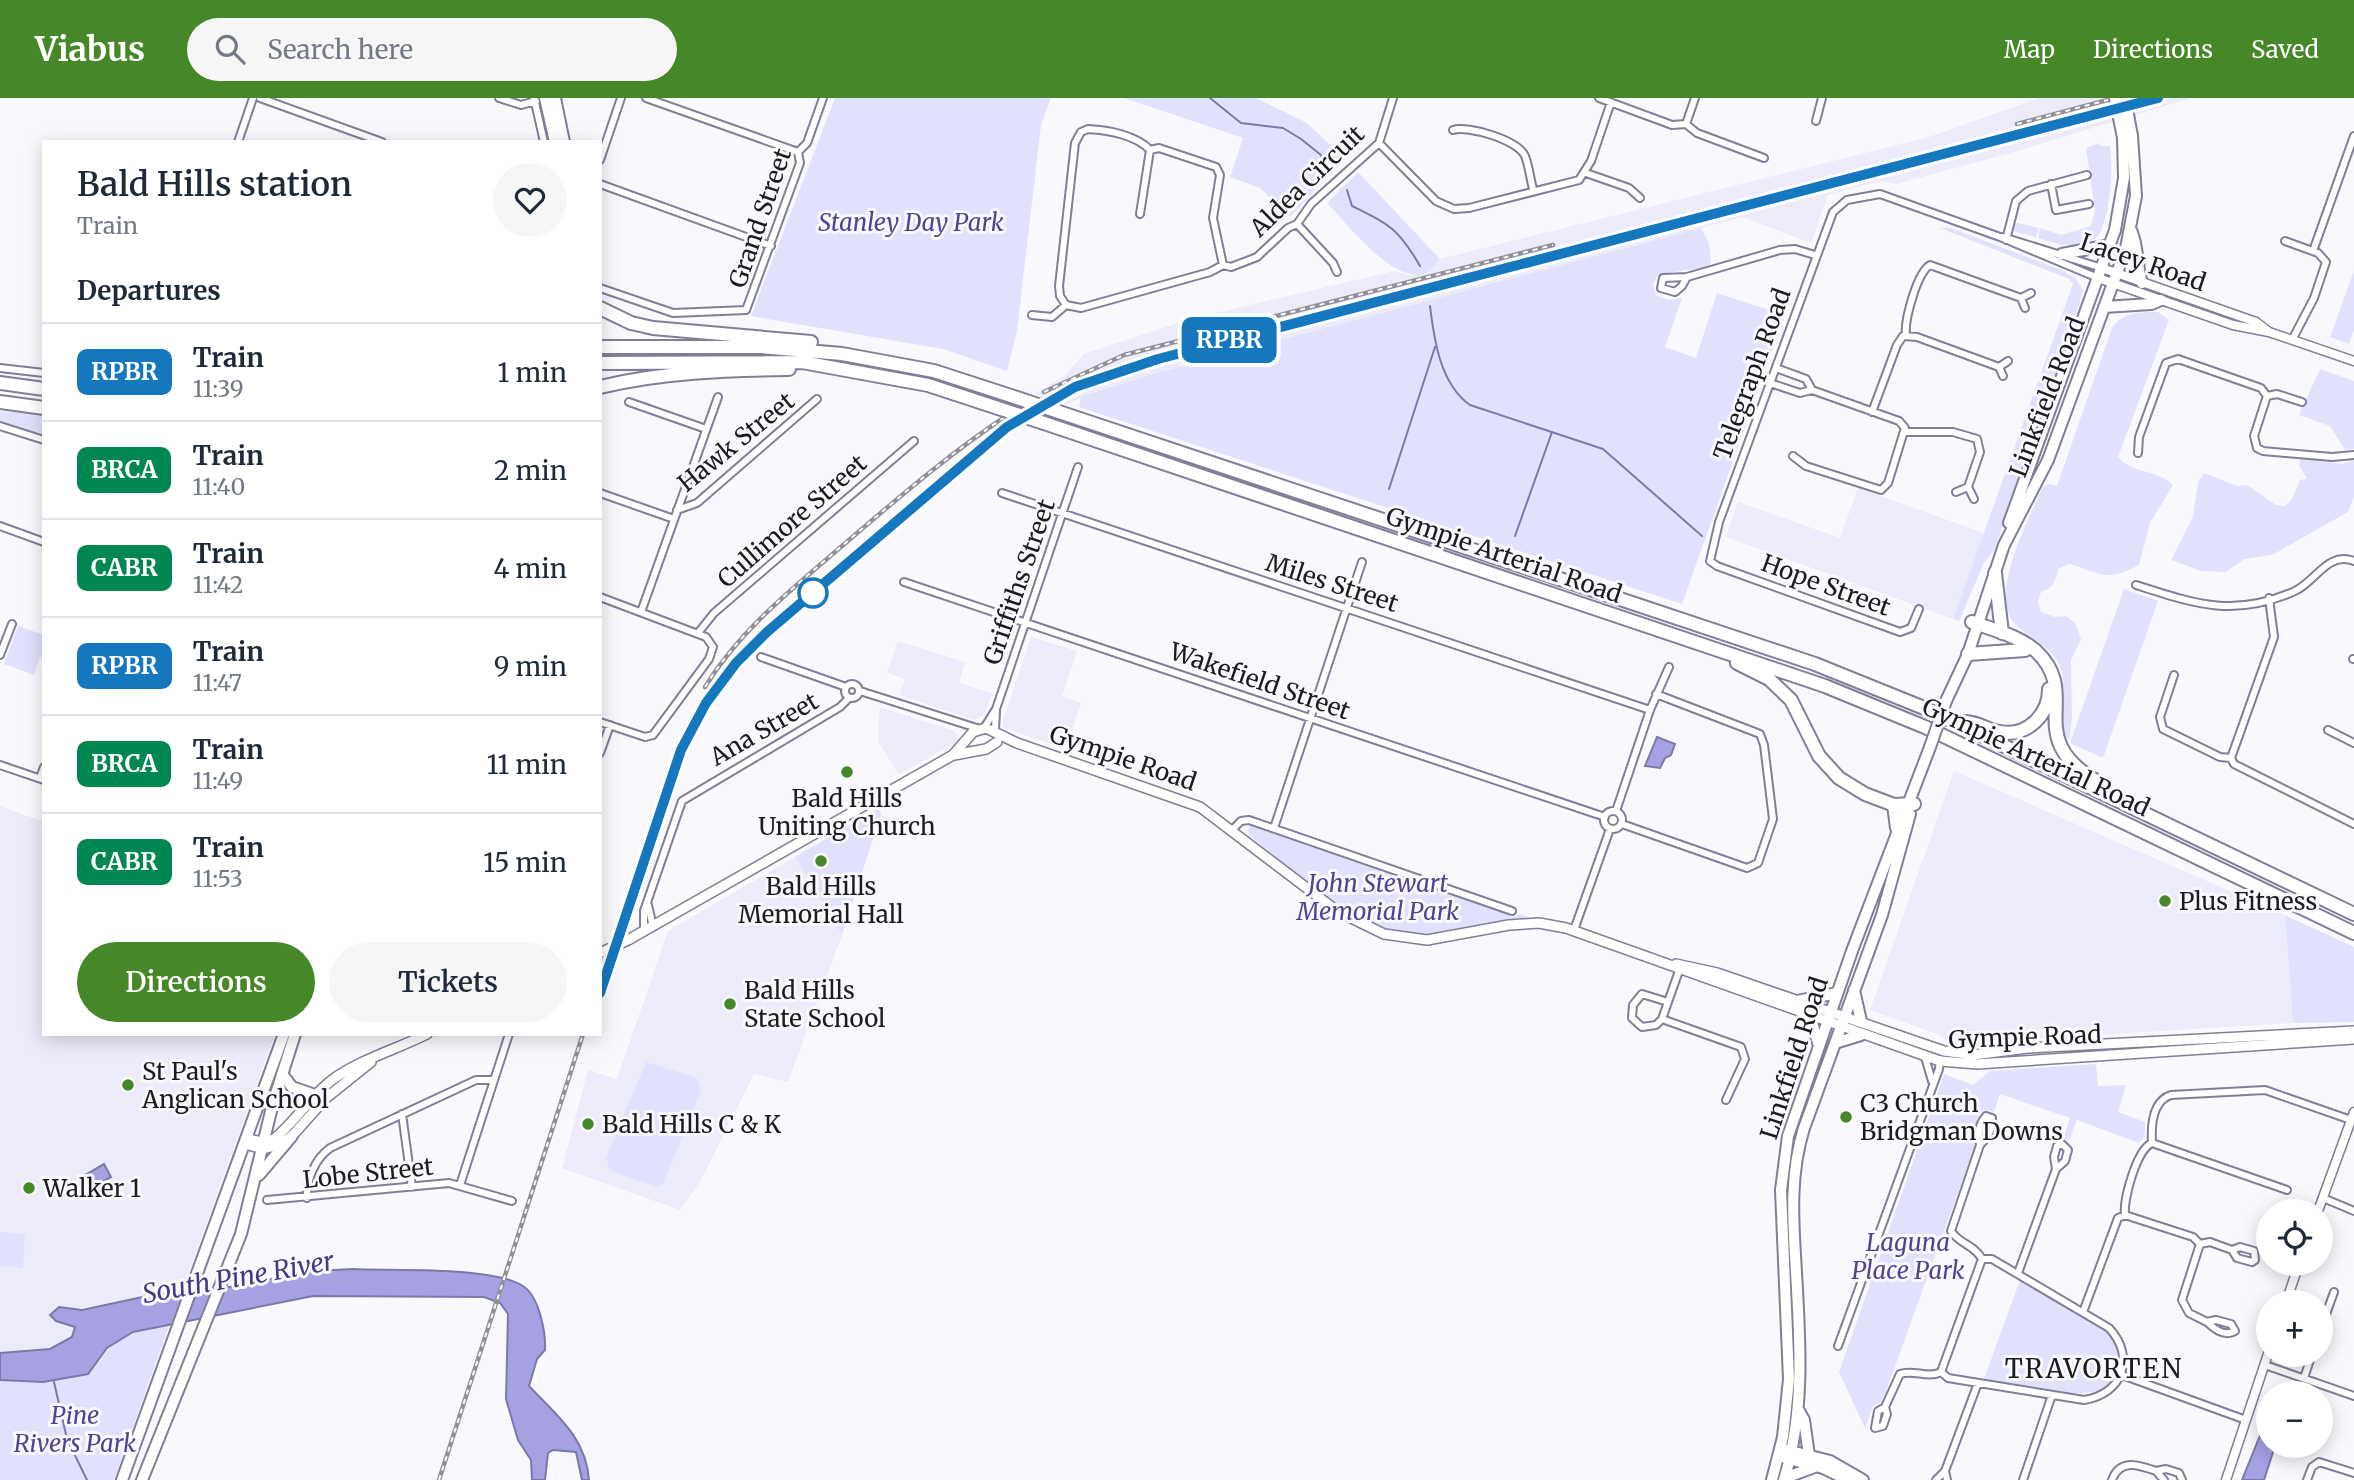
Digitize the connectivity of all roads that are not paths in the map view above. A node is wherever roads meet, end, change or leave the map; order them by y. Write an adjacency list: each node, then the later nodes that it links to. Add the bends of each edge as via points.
1 (253, 98): 21 (street)
2 (260, 98): 22 (street)
3 (499, 98): 14 (street, via 521,105)
4 (555, 98): 25 (main road)
5 (621, 98): 29 (street)
6 (646, 98): 28 (street)
7 (822, 98): 28 (street, Grand Street, via 807,143)
8 (1393, 98): 26 (street, Aldea Circuit)
9 (1599, 98): 15 (street)
10 (1695, 98): 17 (street)
11 (1823, 98): 16 (street)
12 (2115, 98): 20 (main road, Linkfield Road, bridge)
13 (2125, 98): 20 (main road, Linkfield Road, bridge)
14 (538, 99): 23 (street); 24 (main road)
15 (1611, 102): 17 (street, via 1672,125); 31 (street)
16 (1816, 121)
17 (1686, 124): 30 (street, via 1697,133)
18 (1453, 130): 35 (street, via 1463,127 1515,144 1524,154)
19 (2354, 135): 46 (street)
20 (2128, 137): 41 (main road, Linkfield Road, via 2136,188); 44 (main road, Linkfield Road, via 2123,190)
21 (239, 140)
22 (376, 140)
23 (544, 140)
24 (554, 140)
25 (564, 140)
26 (1379, 143): 35 (street, via 1444,207 1469,208); 40 (street, Aldea Circuit, via 1311,204)
27 (1150, 150): 39 (street); 49 (street, Aldea Circuit, via 1159,148 1216,167 1220,175 1213,218); 59 (street, Aldea Circuit, via 1141,142 1105,130 1081,132 1059,286)
28 (798, 152): 45 (street, Grand Street, via 800,163)
29 (602, 154)
30 (1764, 158)
31 (1586, 173): 35 (street, via 1572,184); 36 (street, via 1629,188)
32 (2087, 175): 33 (street)
33 (2051, 184): 38 (street, via 2056,211); 42 (street, via 2031,189 2016,201)
34 (602, 185): 45 (street)
35 (1533, 189)
36 (1640, 198)
37 (1839, 204): 42 (street, Lacey Road, via 1876,193); 48 (street, Telegraph Road)
38 (2089, 204)
39 (1140, 214)
40 (1297, 224): 49 (street, Aldea Circuit, via 1257,257 1231,267); 50 (street)
41 (2131, 230): 53 (main road, Linkfield Road); 54 (main road, via 2138,245)
42 (2004, 238): 47 (street, Lacey Road); 51 (street, Lacey Road)
43 (2285, 241): 46 (street)
44 (2110, 245): 47 (main road); 51 (main road, Linkfield Road)
45 (771, 246): 55 (street, Grand Street, via 746,310 673,313)
46 (2313, 251): 66 (street, via 2323,256 2326,265)
47 (2062, 254): 51 (street, Lacey Road)
48 (1815, 255): 52 (street, via 1780,250); 75 (street, Telegraph Road)
49 (1223, 265): 59 (street, Aldea Circuit, via 1081,308)
50 (1337, 272)
51 (2100, 273): 53 (street, Lacey Road); 123 (main road, Linkfield Road)
52 (1687, 277)
53 (2115, 279): 54 (street, Lacey Road); 58 (street, Lacey Road); 60 (main road, Linkfield Road)
54 (2142, 283): 64 (street, Lacey Road, via 2256,322)
55 (602, 289)
56 (2031, 293): 57 (street)
57 (2021, 298): 61 (street); 65 (street, via 1930,265 1923,272 1906,320)
58 (2161, 300): 60 (main road); 64 (street, Lacey Road, via 2253,332)
59 (1066, 305): 63 (street, Aldea Circuit, via 1052,317)
60 (2104, 307): 113 (main road, Linkfield Road, via 2044,469)
61 (2025, 308)
62 (602, 309): 71 (highway, via 653,328 813,342)
63 (1032, 315)
64 (2269, 332): 66 (street, Lacey Road)
65 (1906, 335): 72 (street); 90 (street, via 1898,341)
66 (2292, 340): 68 (street, Lacey Road)
67 (602, 347): 71 (highway, Gympie Arterial Road, via 760,346)
68 (2354, 361)
69 (2008, 362): 72 (street)
70 (602, 363): 74 (highway, Gympie Arterial Road, via 760,360)
71 (899, 363): 141 (highway, Gympie Arterial Road, bridge, via 1012,396 1815,664)
72 (1999, 367): 77 (street)
73 (0, 368): 76 (street)
74 (841, 368): 80 (highway, via 740,370); 126 (highway, Gympie Arterial Road, bridge, via 928,385)
75 (1776, 368): 79 (street, Telegraph Road); 82 (street, via 1807,379)
76 (42, 373)
77 (2003, 376)
78 (0, 383): 81 (highway)
79 (1770, 383): 82 (street, via 1800,393); 110 (street, Telegraph Road, via 1719,522)
80 (602, 387)
81 (42, 390)
82 (1812, 390): 90 (street)
83 (2267, 396): 88 (street, via 2277,394); 96 (street, via 2261,388 2171,360 2166,363); 97 (street, via 2254,436 2258,448 2332,457)
84 (718, 397): 92 (street)
85 (817, 399): 105 (street, Hawk Street, via 697,503)
86 (0, 402): 89 (highway)
87 (629, 402): 92 (street)
88 (2301, 402)
89 (42, 408)
90 (1872, 412): 93 (street, via 1901,422)
91 (0, 426): 94 (street)
92 (706, 429): 105 (street)
93 (1905, 432): 98 (street, via 1888,483 1881,490 1806,466); 100 (street, via 1953,432 1977,439 1980,452)
94 (42, 439)
95 (914, 441): 124 (street, Cullimore Street, via 714,613)
96 (2137, 453)
97 (2354, 455)
98 (1793, 456)
99 (1078, 467): 106 (street, Griffiths Street)
100 (1968, 487): 101 (street); 104 (street)
101 (1956, 492)
102 (1003, 493): 106 (street, Miles Street)
103 (602, 494): 107 (street)
104 (1974, 499)
105 (677, 510): 107 (street)
106 (1063, 513): 118 (street, Miles Street); 121 (street, Griffiths Street)
107 (674, 519): 120 (street)
108 (0, 526): 109 (street)
109 (42, 541)
110 (1710, 561): 119 (street, Hope Street, via 1900,632 1911,628)
111 (2354, 561): 117 (street, via 2334,560 2301,587)
112 (1362, 562): 118 (street)
113 (1995, 573): 123 (main road, Linkfield Road); 125 (highway)
114 (904, 582): 121 (street, Wakefield Street)
115 (2136, 585): 117 (street, via 2213,607 2230,608)
116 (602, 598): 120 (street)
117 (2269, 598): 151 (street, via 2274,637)
118 (1348, 609): 139 (street, Miles Street); 140 (street)
119 (1919, 609)
120 (641, 612): 124 (street)
121 (1026, 623): 138 (street, Griffiths Street); 140 (street, Wakefield Street)
122 (12, 624): 129 (street)
123 (1974, 626): 125 (highway); 127 (highway); 128 (main road, Linkfield Road); 137 (main road, Linkfield Road)
124 (698, 633): 144 (street, via 712,643 709,659 653,735 645,737)
125 (2002, 633): 155 (highway, via 2029,646 2050,669 2056,688 2055,732 2069,761 2127,797)
126 (1721, 650): 154 (highway, via 1781,688 1798,709 1819,755 1839,779 1865,794); 168 (highway, Gympie Arterial Road, via 1925,727)
127 (2025, 650): 128 (highway); 141 (highway, via 2040,664 2049,685 2048,702 2039,718 2012,732 1994,731 1972,721)
128 (1968, 654): 137 (main road, Linkfield Road)
129 (0, 655)
130 (761, 657): 133 (street)
131 (1669, 667): 135 (street)
132 (2174, 675): 151 (street, via 2160,717 2163,729)
133 (846, 687): 134 (street, via 854,684); 136 (street)
134 (860, 691): 136 (street, Ana Street); 143 (street)
135 (1656, 694): 139 (street); 158 (street, via 1760,734 1772,825 1758,863 1747,868)
136 (849, 698): 166 (street, Ana Street, via 686,797 677,811 648,903)
137 (1946, 701): 154 (main road, Linkfield Road, bridge)
138 (996, 709): 145 (street, Griffiths Street); 147 (street, Griffiths Street)
139 (1650, 710): 156 (street)
140 (1311, 719): 157 (street, Wakefield Street); 160 (street)
141 (1955, 722): 155 (highway, Gympie Arterial Road)
142 (602, 723): 144 (street)
143 (958, 723): 145 (street); 148 (street)
144 (610, 725): 150 (street)
145 (982, 728): 147 (main road, Gympie Road); 148 (main road)
146 (2328, 730): 149 (street)
147 (997, 735): 148 (main road, via 986,749); 163 (main road, Gympie Road, via 1193,803)
148 (970, 742): 166 (main road)
149 (2354, 743)
150 (602, 747)
151 (2231, 758): 159 (street, via 2234,764)
152 (0, 765): 153 (street)
153 (42, 779)
154 (1905, 805): 161 (highway); 171 (main road, Linkfield Road, via 1882,915)
155 (2138, 810): 165 (highway, Gympie Arterial Road)
156 (1616, 811): 157 (street); 158 (street)
157 (1605, 817): 162 (street)
158 (1622, 824): 162 (street)
159 (2354, 824)
160 (1275, 828): 163 (street, via 1244,820); 164 (street)
161 (1897, 828): 172 (main road, Linkfield Road)
162 (1610, 829): 167 (street)
163 (1232, 830): 167 (main road, Gympie Road, via 1337,911 1384,934 1427,940 1520,924)
164 (1512, 911)
165 (2354, 914)
166 (649, 929): 169 (main road, bridge)
167 (1574, 930): 170 (main road, Gympie Road)
168 (2354, 933)
169 (602, 952)
170 (1675, 965): 173 (main road, Gympie Road, via 1703,968); 174 (street); 176 (main road, Gympie Road)
171 (1854, 990): 175 (main road, Linkfield Road); 179 (main road)
172 (1837, 993): 173 (main road); 177 (main road, Linkfield Road)
173 (1797, 1001): 177 (main road, Gympie Road)
174 (1668, 1002): 178 (street); 178 (street, via 1642,994 1633,1005 1632,1018 1642,1027)
175 (1845, 1015): 177 (main road, Gympie Road); 179 (main road, Gympie Road); 180 (main road, Linkfield Road)
176 (1810, 1016): 177 (main road, Gympie Road); 189 (main road)
177 (1829, 1017): 180 (main road, Gympie Road); 189 (main road, Linkfield Road)
178 (1662, 1019): 198 (street, via 1739,1044 1745,1059)
179 (1861, 1021): 190 (main road, Gympie Road)
180 (1841, 1027): 182 (main road, Gympie Road); 188 (main road, Linkfield Road)
181 (2354, 1031): 190 (main road, Gympie Road, via 2027,1048 1974,1055)
182 (1861, 1035): 188 (main road); 191 (main road, Gympie Road)
183 (283, 1036): 202 (main road)
184 (295, 1036): 194 (main road)
185 (423, 1036): 192 (main road)
186 (508, 1036): 195 (street)
187 (2354, 1039): 193 (main road, Gympie Road, via 1977,1064)
188 (1835, 1043): 234 (main road, Linkfield Road, via 1801,1137 1793,1179 1801,1351)
189 (1819, 1046): 236 (main road, Linkfield Road, via 1791,1123 1783,1164 1781,1212 1790,1363)
190 (1937, 1049): 193 (street)
191 (1925, 1057): 193 (main road, Gympie Road); 196 (street)
192 (373, 1060): 197 (main road, via 349,1069); 201 (main road, via 326,1098)
193 (1940, 1061): 196 (street)
194 (282, 1074): 197 (main road, via 292,1087); 204 (main road)
195 (494, 1080): 199 (street, via 476,1080); 208 (street)
196 (1932, 1083): 223 (street)
197 (315, 1095): 204 (main road, via 277,1137)
198 (1726, 1100)
199 (402, 1115): 209 (street); 211 (street, via 326,1151 312,1171)
200 (2353, 1116): 203 (street, via 2265,1090 2171,1095 2161,1099 2156,1110); 212 (street)
201 (292, 1136): 204 (main road, via 275,1147); 207 (main road)
202 (246, 1141): 204 (main road); 244 (main road)
203 (2152, 1143): 210 (street); 216 (street, via 2142,1150 2123,1203)
204 (263, 1145): 207 (main road)
205 (1980, 1145): 219 (street, via 1951,1231 1978,1250)
206 (2056, 1169): 220 (street)
207 (257, 1177): 245 (main road, via 237,1245)
208 (460, 1185): 209 (street, Lobe Street); 214 (street, Lobe Street)
209 (412, 1187): 211 (street, Lobe Street)
210 (2287, 1190)
211 (307, 1198): 213 (street, Lobe Street)
212 (2323, 1198): 215 (street)
213 (267, 1200)
214 (512, 1201)
215 (2354, 1211)
216 (2125, 1215): 217 (street, via 2193,1237); 221 (street, via 2118,1218)
217 (2200, 1244): 218 (street, via 2210,1242); 222 (street, via 2182,1300 2189,1313)
218 (2232, 1250)
219 (1982, 1259): 220 (street, via 1992,1258); 227 (street)
220 (2018, 1273): 221 (street)
221 (2083, 1312): 228 (street, via 2118,1338 2124,1355)
222 (2207, 1321)
223 (1838, 1346)
224 (2264, 1367): 235 (street)
225 (2271, 1367): 229 (street)
226 (2308, 1367): 229 (street)
227 (1941, 1372): 230 (street, via 1948,1378); 233 (street, via 1933,1376 1899,1374)
228 (2122, 1375): 231 (street, via 2113,1388 2095,1399); 235 (street)
229 (2304, 1378): 232 (street)
230 (1978, 1383): 231 (street); 240 (street)
231 (2052, 1395): 251 (street)
232 (2354, 1396)
233 (1885, 1407)
234 (1799, 1411): 236 (main road, Linkfield Road); 237 (main road)
235 (2246, 1420): 255 (street)
236 (1785, 1454): 237 (main road); 239 (main road); 243 (main road, Linkfield Road); 246 (main road, Linkfield Road)
237 (1810, 1455): 248 (main road)
238 (2354, 1461): 242 (street)
239 (1817, 1466): 243 (main road); 247 (main road)
240 (1945, 1471): 249 (street); 250 (street)
241 (2156, 1472): 252 (street, via 2128,1464); 253 (street); 254 (street, via 2166,1469 2179,1473)
242 (2352, 1472): 256 (street, via 2319,1462)
243 (1785, 1479)
244 (122, 1480)
245 (142, 1480)
246 (1772, 1480)
247 (1848, 1480)
248 (1863, 1480)
249 (1936, 1480)
250 (1947, 1480)
251 (2022, 1480)
252 (2112, 1480)
253 (2164, 1480)
254 (2182, 1480)
255 (2226, 1480)
256 (2307, 1480)

